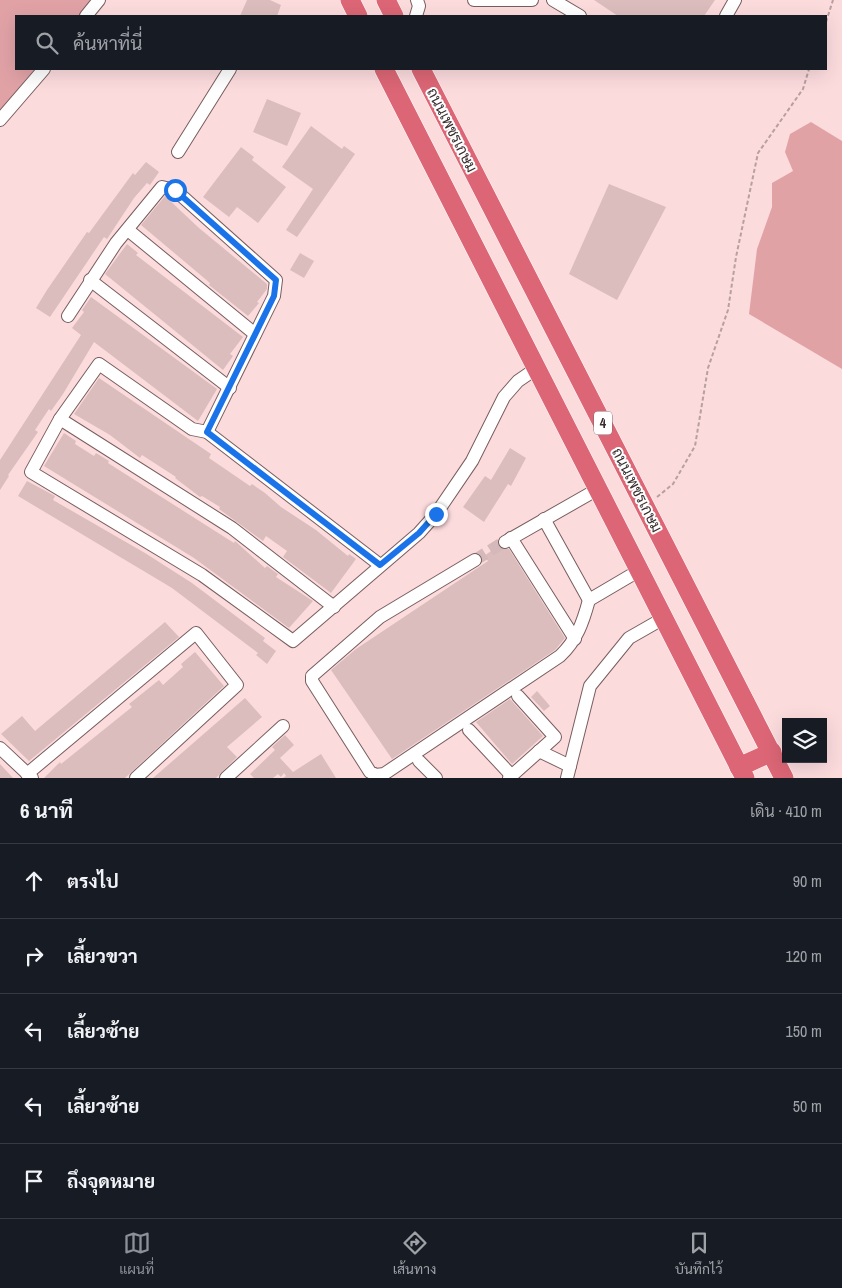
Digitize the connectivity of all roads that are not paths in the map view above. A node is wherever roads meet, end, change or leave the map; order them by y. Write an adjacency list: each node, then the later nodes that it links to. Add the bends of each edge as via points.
1 (99, 0): 9 (street)
2 (350, 0): 10 (highway)
3 (386, 0): 11 (highway)
4 (417, 0): 12 (street)
5 (474, 0): 6 (street)
6 (532, 0)
7 (553, 0): 13 (street)
8 (735, 0): 14 (street)
9 (87, 15)
10 (358, 15)
11 (394, 15)
12 (416, 15)
13 (578, 15)
14 (727, 15)
15 (43, 70): 19 (street)
16 (229, 70): 20 (street)
17 (385, 70): 25 (highway, 4)
18 (422, 70): 43 (highway, ถนนเพชรเกษม / 4)
19 (0, 120)
20 (178, 152)
21 (128, 230): 22 (street); 24 (street); 24 (street, via 162,187 175,190 276,280 274,296)
22 (90, 280): 23 (street); 26 (street)
23 (68, 316)
24 (255, 334): 26 (street)
25 (537, 368): 29 (highway, 4); 32 (street, via 504,396 472,461 436,514 419,533)
26 (230, 388): 28 (street)
27 (60, 419): 28 (street, via 98,364 192,429); 35 (street, via 232,528); 35 (street, via 31,472 202,575 293,641)
28 (207, 432): 32 (street)
29 (598, 489): 30 (street); 33 (highway, 4)
30 (544, 520): 34 (street); 37 (street, via 508,540)
31 (475, 560): 37 (street, via 380,618 312,676 312,681 370,772 384,774 560,656)
32 (380, 565): 35 (street)
33 (640, 570): 34 (street); 36 (highway, 4)
34 (589, 600): 37 (street)
35 (334, 607)
36 (664, 618): 45 (street, via 629,638 590,686); 46 (highway, 4)
37 (575, 639)
38 (518, 696): 42 (street, via 555,737)
39 (283, 726): 50 (street)
40 (469, 730): 48 (street)
41 (0, 748): 47 (street)
42 (539, 751): 45 (street); 48 (street)
43 (772, 752): 46 (highway); 52 (highway, ถนนเพชรเกษม / 4)
44 (419, 761): 51 (street)
45 (568, 772)
46 (742, 773)
47 (30, 776): 49 (street, via 196,633 237,686)
48 (510, 777)
49 (136, 778)
50 (226, 778)
51 (436, 778)
52 (784, 778)

